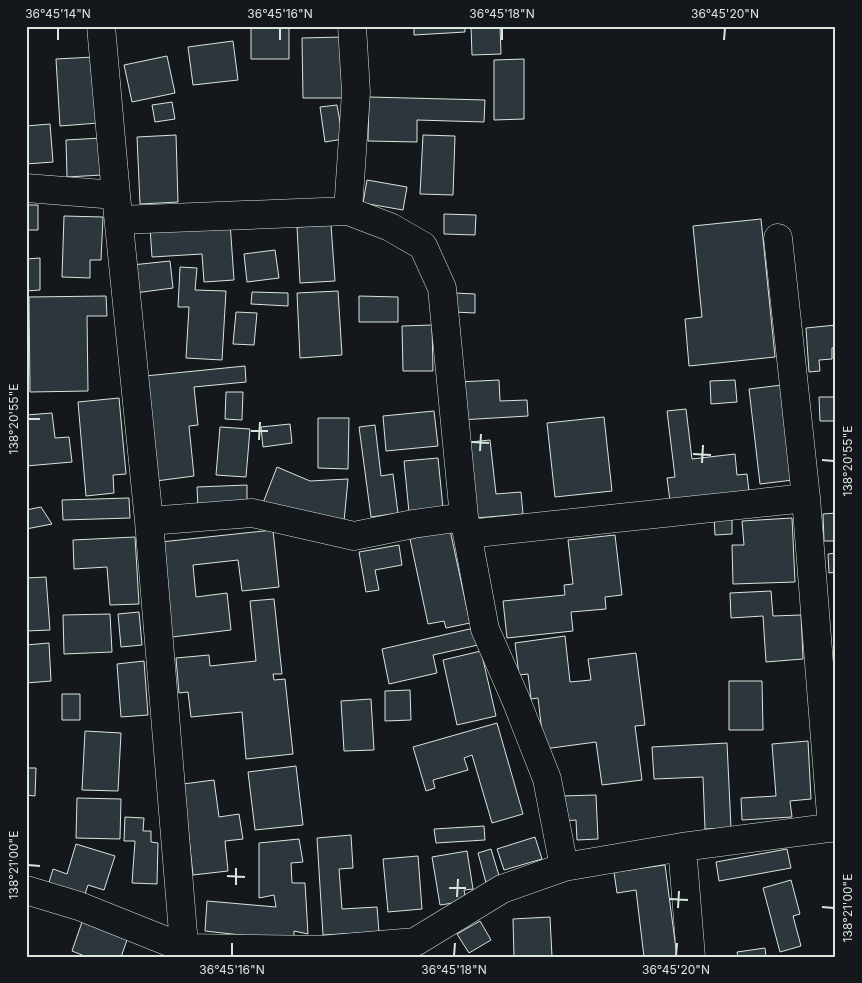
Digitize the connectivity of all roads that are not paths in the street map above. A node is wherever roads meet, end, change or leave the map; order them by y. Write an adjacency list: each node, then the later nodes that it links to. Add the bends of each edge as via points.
1 (101, 26): 4 (street)
2 (352, 26): 5 (street, via 356,92)
3 (26, 188): 4 (street)
4 (117, 208): 5 (street); 8 (street)
5 (348, 211): 9 (street, via 390,226 423,246 442,288)
6 (778, 238): 7 (street)
7 (806, 498): 9 (street); 10 (street)
8 (149, 521): 9 (street, via 252,513 354,536 413,524); 15 (street)
9 (466, 526): 12 (street, via 485,629 547,779)
10 (834, 827): 11 (street)
11 (682, 847): 12 (street); 16 (street)
12 (564, 867): 14 (street, via 502,889)
13 (26, 890): 15 (street, via 79,906)
14 (421, 949): 15 (street)
15 (185, 952)
16 (691, 957)

